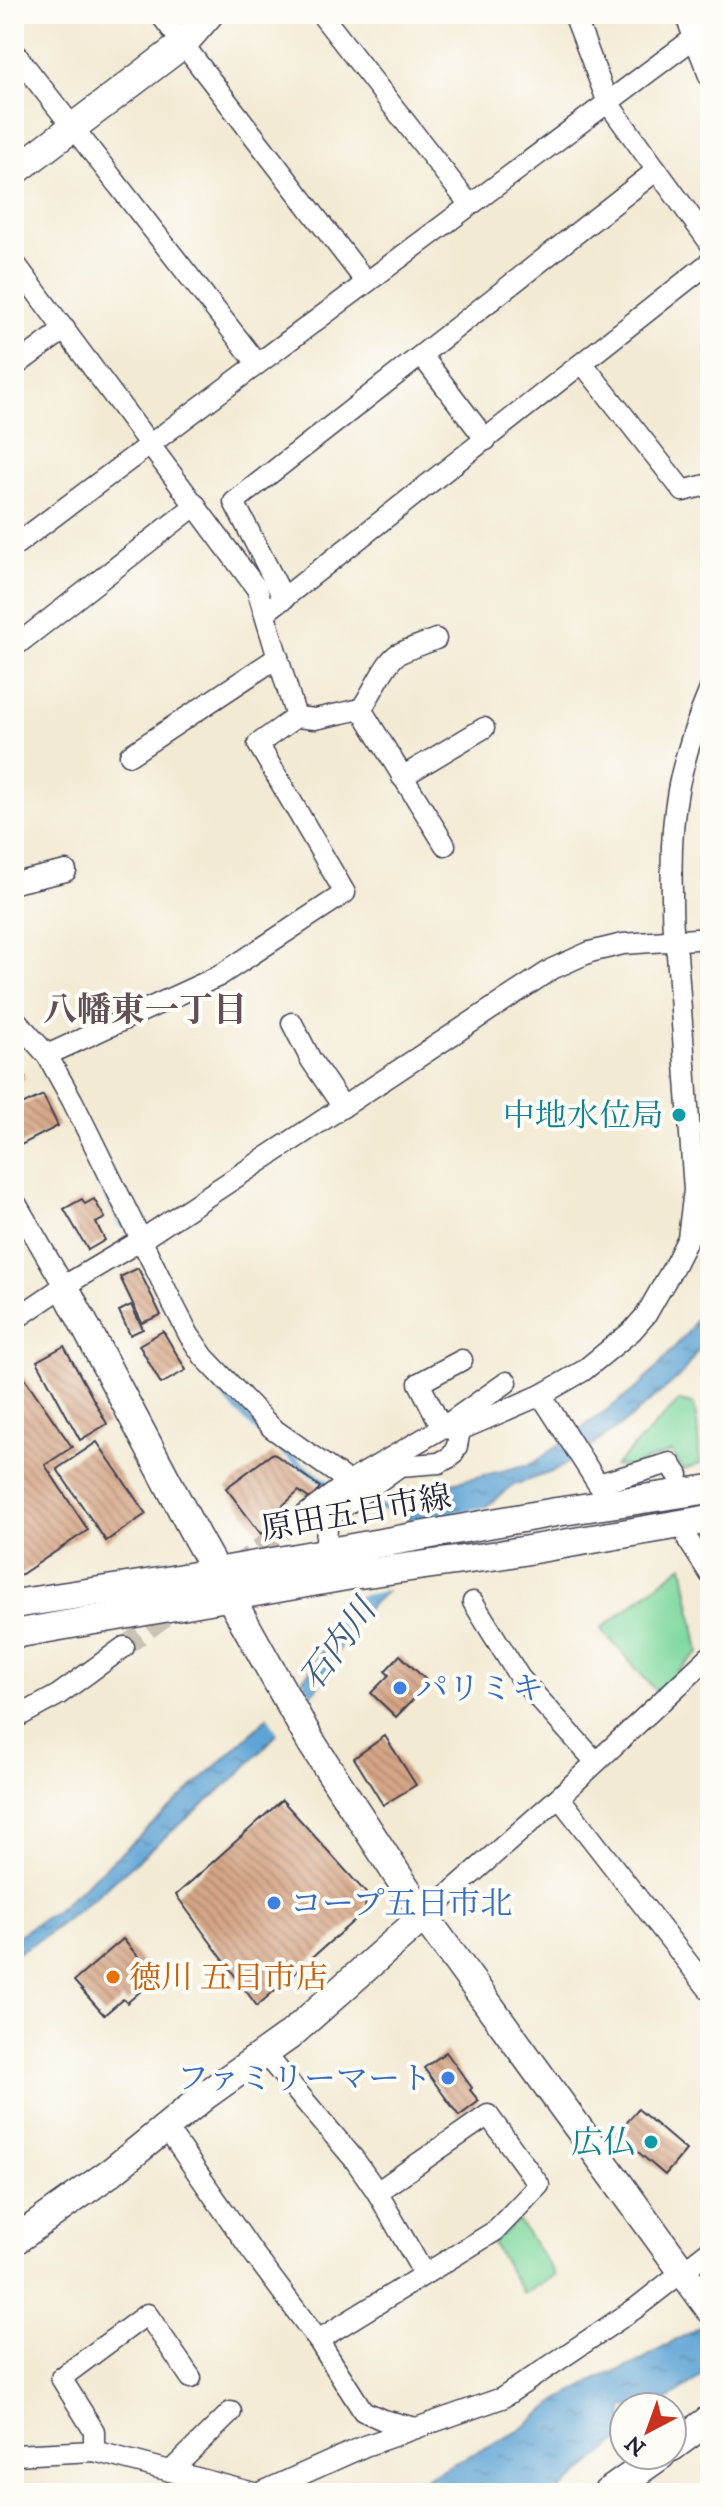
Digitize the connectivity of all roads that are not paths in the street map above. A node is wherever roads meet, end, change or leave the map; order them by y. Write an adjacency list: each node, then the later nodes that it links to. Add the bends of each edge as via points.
1 (160, 14): 7 (street)
2 (209, 14): 7 (street)
3 (321, 14): 14 (street)
4 (574, 14): 10 (street)
5 (685, 14): 6 (street)
6 (694, 38): 9 (street); 10 (street)
7 (183, 44): 11 (street); 18 (street)
8 (14, 52): 11 (street)
9 (710, 78)
10 (608, 103): 12 (street); 14 (street)
11 (71, 128): 13 (street); 21 (street)
12 (657, 170): 15 (street); 20 (street)
13 (14, 172)
14 (470, 205): 18 (street)
15 (710, 243)
16 (14, 262): 19 (street)
17 (710, 262): 22 (street)
18 (366, 282): 21 (street)
19 (65, 329): 23 (street); 25 (street)
20 (422, 356): 24 (street); 29 (street, via 234,502)
21 (257, 363): 25 (street)
22 (583, 364): 24 (street); 26 (street, via 683,491)
23 (14, 367)
24 (486, 440): 29 (street)
25 (150, 443): 27 (street); 28 (street)
26 (710, 484)
27 (196, 505): 30 (street, via 257,589); 32 (street)
28 (14, 546)
29 (284, 599): 30 (street)
30 (266, 612): 33 (street)
31 (436, 639): 35 (street, via 396,655)
32 (14, 647)
33 (278, 657): 36 (street); 38 (street)
34 (710, 689): 44 (street, via 674,805 670,846)
35 (361, 709): 36 (street, via 315,719); 39 (street)
36 (296, 717): 47 (street, via 258,744 345,893 219,976)
37 (484, 728): 39 (street)
38 (130, 755)
39 (402, 777): 40 (street)
40 (445, 845)
41 (66, 871): 42 (street)
42 (14, 883)
43 (710, 938): 44 (street)
44 (680, 939): 48 (street, via 623,944 552,969); 55 (street, via 694,1190 688,1238 660,1293 632,1331)
45 (14, 1018): 47 (street)
46 (292, 1023): 48 (street)
47 (47, 1055): 50 (street)
48 (343, 1107): 50 (street)
49 (14, 1200): 51 (street)
50 (136, 1244): 51 (street); 59 (street, via 204,1357 272,1428)
51 (64, 1286): 52 (street); 64 (street)
52 (14, 1320)
53 (462, 1360): 56 (street, via 419,1383)
54 (507, 1382): 56 (street)
55 (545, 1402): 56 (street); 57 (street, via 598,1484 670,1463)
56 (451, 1429): 59 (street); 59 (street, via 457,1446 452,1456 439,1463 400,1466)
57 (678, 1475)
58 (708, 1489): 63 (street, 原田五日市線)
59 (347, 1493): 61 (street); 63 (street, via 328,1518)
60 (710, 1519): 66 (street, 原田五日市線)
61 (293, 1524)
62 (688, 1540): 65 (street)
63 (325, 1551): 64 (street, 原田五日市線)
64 (215, 1571): 66 (street); 68 (street, 原田五日市線)
65 (710, 1574)
66 (229, 1596): 69 (street, 原田五日市線); 75 (street, via 304,1730)
67 (473, 1602): 73 (street, via 520,1678)
68 (14, 1604)
69 (14, 1634)
70 (124, 1647): 72 (street, via 58,1695)
71 (710, 1656): 73 (street)
72 (14, 1719)
73 (596, 1762): 74 (street)
74 (559, 1797): 75 (street); 76 (street)
75 (424, 1916): 77 (street); 83 (street)
76 (710, 1991)
77 (265, 2054): 78 (street); 79 (street)
78 (167, 2129): 80 (street); 84 (street)
79 (377, 2192): 82 (street); 82 (street, via 488,2115 539,2185 495,2231)
80 (14, 2241)
81 (710, 2250): 83 (street)
82 (424, 2274): 84 (street)
83 (696, 2290): 88 (street, via 636,2308 502,2398)
84 (318, 2340): 88 (street, via 363,2411)
85 (191, 2378): 90 (street, via 147,2314 61,2378 94,2431)
86 (231, 2412): 92 (street)
87 (710, 2419): 89 (street)
88 (417, 2429): 94 (street)
89 (688, 2435)
90 (94, 2451): 91 (street); 92 (street)
91 (14, 2455)
92 (171, 2471): 94 (street)
93 (638, 2471): 95 (street)
94 (257, 2493)
95 (607, 2493)

